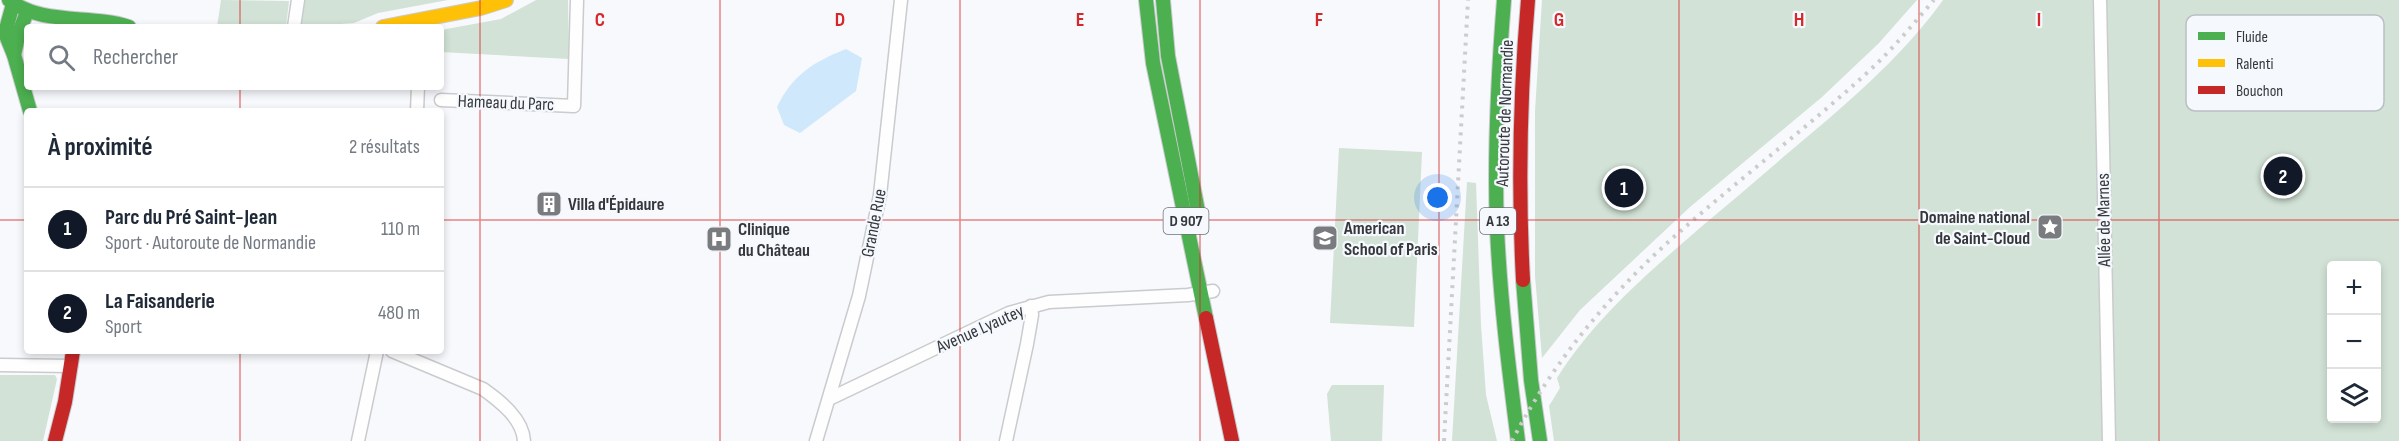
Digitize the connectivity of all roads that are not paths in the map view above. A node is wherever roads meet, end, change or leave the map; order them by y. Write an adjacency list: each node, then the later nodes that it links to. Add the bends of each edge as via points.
1 (298, 0): 17 (street)
2 (506, 0): 11 (main road)
3 (577, 0): 25 (street, Hameau du Parc, via 574,106)
4 (901, 0): 35 (street, Grande Rue, via 880,195 859,296)
5 (1148, 0): 14 (main road); 20 (main road, D 907)
6 (1164, 0): 14 (main road, D 907)
7 (1504, 0): 43 (main road, Autoroute de Normandie / A 13, via 1497,145 1499,258)
8 (1528, 0): 44 (main road, Autoroute de Normandie / A 13, via 1519,128 1521,259)
9 (2100, 0): 45 (street, Allée de Marnes)
10 (11, 2): 12 (main road); 13 (main road)
11 (486, 3): 18 (main road)
12 (27, 12): 15 (main road); 16 (main road)
13 (3, 17): 19 (main road); 21 (main road, via 6,39)
14 (1165, 20): 20 (main road); 28 (main road, D 907)
15 (25, 24)
16 (114, 24)
17 (294, 24)
18 (421, 24)
19 (24, 28): 21 (main road)
20 (1148, 30): 28 (main road, D 907)
21 (14, 55): 22 (main road)
22 (24, 90)
23 (24, 90): 26 (main road)
24 (418, 90): 27 (street)
25 (441, 100)
26 (29, 108)
27 (417, 108)
28 (1207, 292): 29 (street, Avenue Lyautey); 41 (main road, D 907); 42 (main road, D 907)
29 (1031, 306): 35 (street, Avenue Lyautey); 40 (street)
30 (73, 354): 34 (main road)
31 (376, 354): 37 (street)
32 (400, 354): 38 (street, via 488,393 520,424)
33 (0, 365): 34 (street)
34 (71, 366): 36 (main road)
35 (829, 399): 39 (street, Grande Rue)
36 (55, 441)
37 (358, 441)
38 (524, 441)
39 (816, 441)
40 (1006, 441)
41 (1232, 441)
42 (1241, 441)
43 (1518, 441)
44 (1540, 441)
45 (2109, 441)

